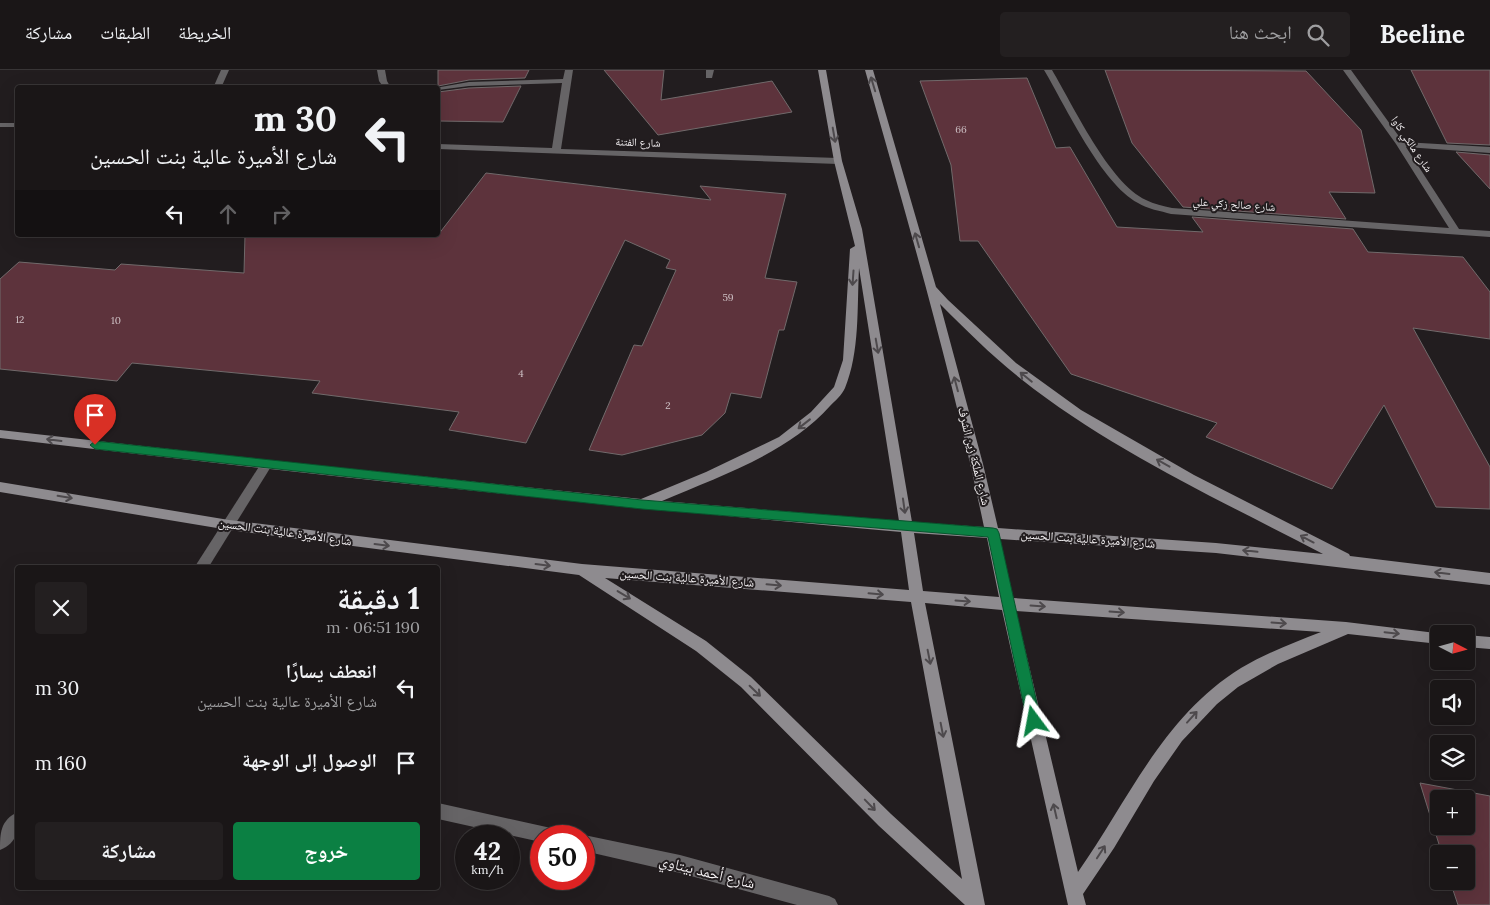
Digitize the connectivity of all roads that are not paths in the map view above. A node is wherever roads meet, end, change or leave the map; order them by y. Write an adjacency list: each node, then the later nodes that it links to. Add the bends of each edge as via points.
1 (225, 70): 9 (street)
2 (381, 70): 10 (street)
3 (569, 70): 8 (street)
4 (822, 70): 18 (main road, one-way to 18)
5 (869, 70): 22 (main road, شارع الملكة زين الشرف, one-way to 5)
6 (1048, 70): 20 (street, شارع صالح زكي علي, via 1102,162 1123,188 1142,202 1171,211)
7 (1347, 70): 14 (street, شارع مالكي كاوا)
8 (566, 81): 11 (street); 17 (street)
9 (218, 85)
10 (386, 85)
11 (440, 88)
12 (0, 124): 13 (street)
13 (15, 125)
14 (1400, 144): 16 (street); 20 (street, شارع مالكي كاوا)
15 (440, 147): 17 (street, شارع الفتنة)
16 (1490, 150)
17 (556, 151): 18 (street, شارع الفتنة)
18 (838, 161): 19 (main road)
19 (857, 229): 26 (main road, one-way to 26, via 848,360 839,389 815,415 783,440); 28 (main road, one-way to 28)
20 (1456, 232): 21 (street, شارع صالح زكي علي)
21 (1490, 234)
22 (931, 287): 29 (main road, شارع الملكة زين الشرف, one-way to 22); 30 (main road, one-way to 22, via 1188,477 1073,410 1005,360)
23 (0, 434): 24 (main road, شارع الأميرة عالية بنت الحسين, one-way to 23)
24 (266, 465): 26 (main road, شارع الأميرة عالية بنت الحسين); 27 (street)
25 (0, 487): 27 (main road, شارع الأميرة عالية بنت الحسين, one-way to 27)
26 (642, 504): 28 (main road, شارع الأميرة عالية بنت الحسين)
27 (229, 525): 31 (street); 32 (main road, شارع الأميرة عالية بنت الحسين, one-way to 32)
28 (906, 527): 29 (main road, شارع الأميرة عالية بنت الحسين); 34 (main road)
29 (993, 533): 30 (main road, شارع الأميرة عالية بنت الحسين, one-way to 29, via 1216,548); 35 (main road, شارع الملكة زين الشرف)
30 (1350, 562): 33 (main road, شارع الأميرة عالية بنت الحسين, one-way to 30)
31 (202, 565)
32 (582, 570): 34 (main road, شارع الأميرة عالية بنت الحسين, one-way to 34); 46 (main road, one-way to 46, via 701,646 746,682 885,820)
33 (1490, 580)
34 (918, 597): 35 (main road, شارع الأميرة عالية بنت الحسين, one-way to 35); 46 (main road, one-way to 46)
35 (1008, 604): 36 (main road, شارع الأميرة عالية بنت الحسين, one-way to 36); 45 (main road, شارع الملكة زين الشرف, one-way to 35)
36 (1346, 628): 37 (main road, شارع الأميرة عالية بنت الحسين, one-way to 37); 45 (main road, one-way to 36, via 1159,758 1193,714 1234,681 1259,666)
37 (1430, 637)
38 (1475, 642): 39 (main road)
39 (1490, 643)
40 (440, 812): 42 (street)
41 (15, 824): 43 (street)
42 (530, 832)
43 (0, 842)
44 (595, 845): 47 (street, شارع أحمد بيتاوي, via 680,864)
45 (1076, 899)
46 (975, 903)
47 (829, 905)

